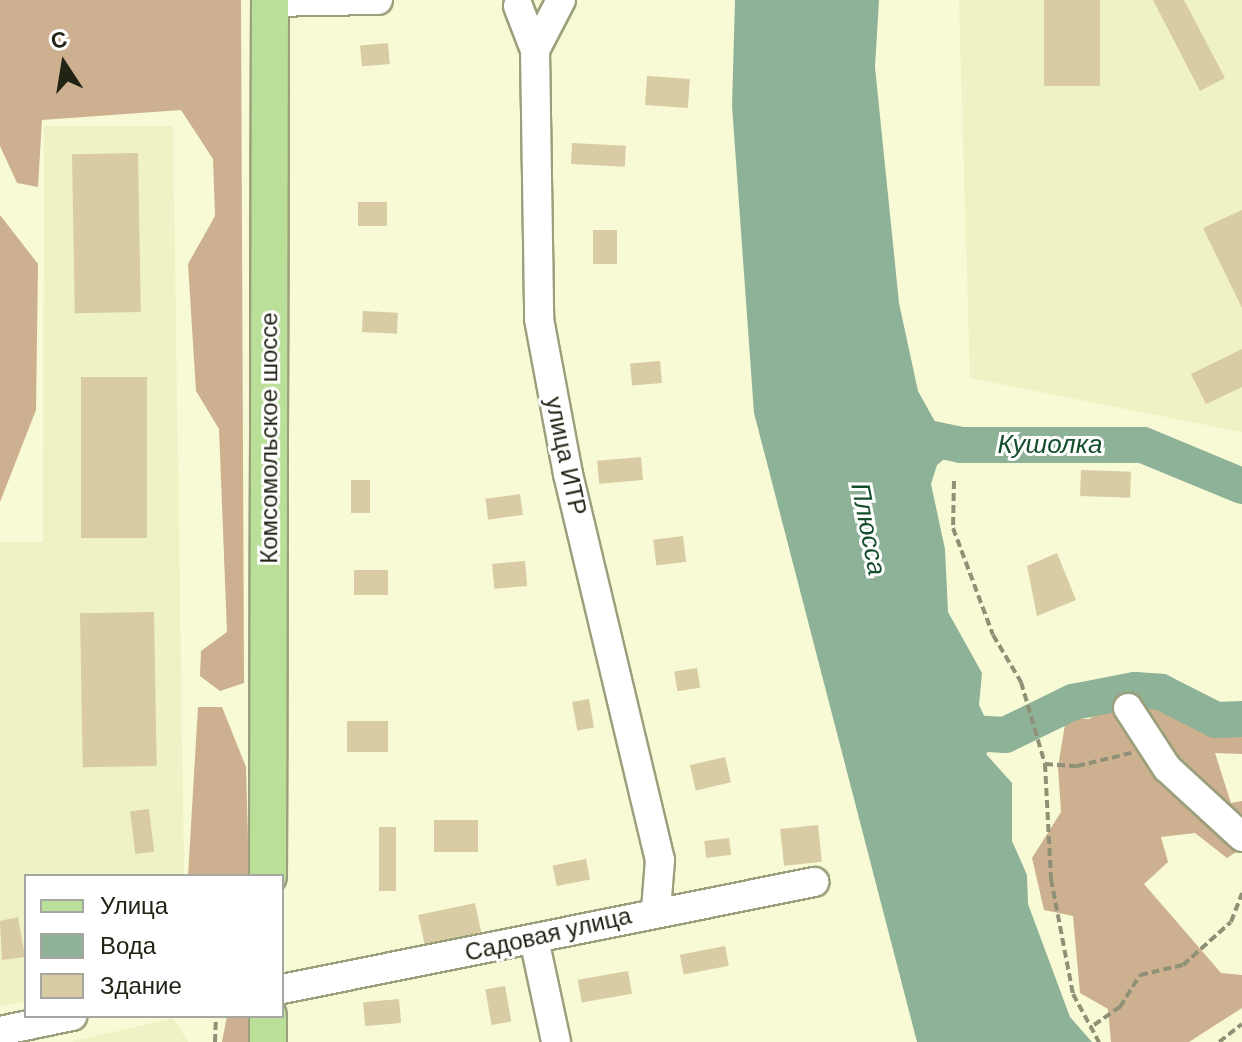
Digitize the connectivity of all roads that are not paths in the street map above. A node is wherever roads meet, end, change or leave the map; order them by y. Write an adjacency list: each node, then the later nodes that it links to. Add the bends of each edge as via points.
1 (378, 0): 4 (street)
2 (548, 0): 5 (street)
3 (561, 0): 6 (street, улица ИТР)
4 (270, 1): 9 (main road, Комсомольское шоссе)
5 (514, 3): 6 (street)
6 (535, 50): 11 (street, улица ИТР, via 532,233 539,319 568,474 660,860)
7 (1128, 708): 8 (street, via 1185,788)
8 (1242, 837)
9 (268, 874)
10 (814, 882): 11 (street, Садовая улица)
11 (656, 910): 12 (street, Садовая улица)
12 (534, 939): 13 (street, Садовая улица); 18 (street)
13 (284, 989)
14 (62, 1018): 16 (street)
15 (268, 1018): 17 (main road)
16 (0, 1031)
17 (268, 1042)
18 (556, 1042)

